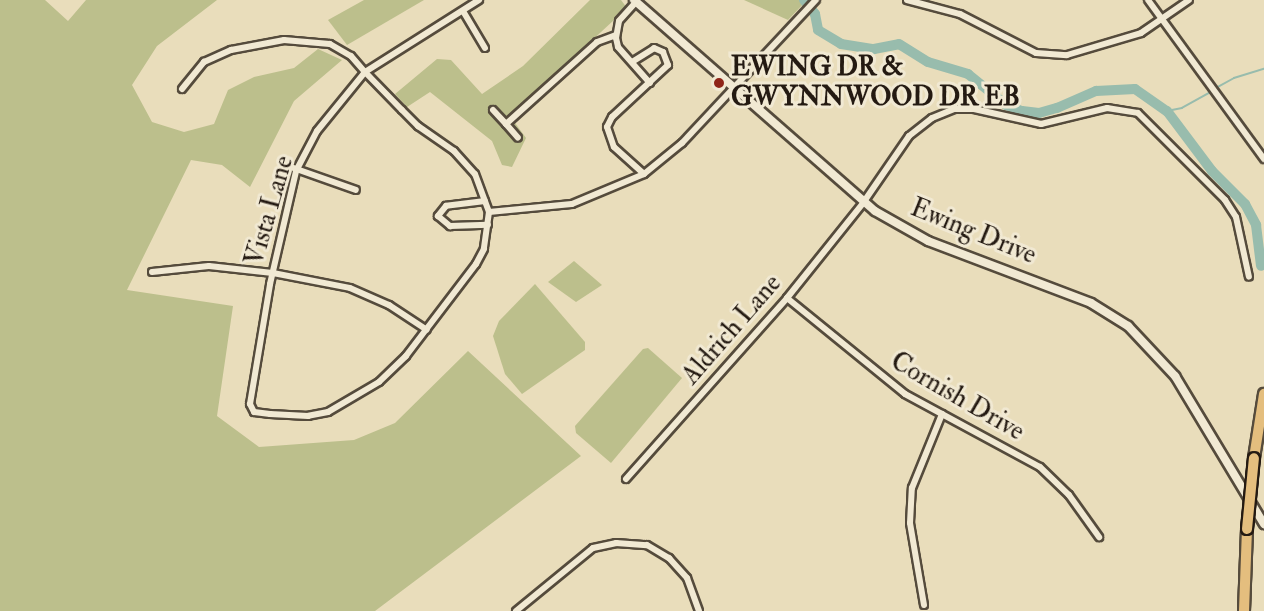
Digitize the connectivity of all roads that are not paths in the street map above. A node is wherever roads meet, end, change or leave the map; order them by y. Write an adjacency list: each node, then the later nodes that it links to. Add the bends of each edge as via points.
1 (479, 0): 7 (street, Vista Lane)
2 (816, 0): 15 (street)
3 (907, 0): 8 (street, via 960,14 1036,53 1056,55 1112,45)
4 (1148, 0): 8 (street)
5 (1189, 0): 8 (street)
6 (635, 1): 9 (street, via 619,21); 15 (street, Ewing Drive)
7 (462, 11): 10 (street); 12 (street, Vista Lane)
8 (1162, 19): 19 (street)
9 (615, 35): 11 (street, via 618,47); 17 (street, via 597,42)
10 (485, 48)
11 (632, 62): 13 (street); 13 (street, via 649,49 663,52 668,65)
12 (365, 72): 14 (street, via 334,45 284,40 246,45 217,56 195,70); 21 (street, Vista Lane, via 317,131); 24 (street, via 418,126 454,150 475,174)
13 (651, 83): 22 (street, via 612,117 607,127 614,147)
14 (182, 89)
15 (733, 91): 22 (street, via 682,143); 25 (street, Ewing Drive)
16 (493, 110): 17 (street)
17 (506, 124): 18 (street)
18 (518, 138)
19 (1264, 159)
20 (285, 165): 21 (street)
21 (296, 171): 23 (street); 29 (street, Vista Lane)
22 (644, 174): 26 (street, via 572,204)
23 (356, 190)
24 (485, 201): 26 (street); 27 (street, via 446,206 438,216 450,226)
25 (862, 203): 30 (street, Aldrich Lane, via 909,136 932,118 954,110 975,109 1041,124 1107,108 1130,111 1154,126 1225,200 1236,218); 31 (street, Aldrich Lane); 37 (street, Ewing Drive, via 928,241 1066,292 1128,326 1175,376)
26 (489, 212): 27 (street)
27 (488, 225): 32 (street, via 476,264)
28 (152, 272): 29 (street, via 209,266)
29 (273, 273): 32 (street, via 366,294); 32 (street, Vista Lane, via 250,404 254,412 308,416 328,412 379,382)
30 (1249, 277)
31 (787, 298): 35 (street, Cornish Drive, via 875,373); 36 (street, Aldrich Lane)
32 (427, 330)
33 (1264, 394): 34 (highway)
34 (1263, 403): 42 (highway, bridge, via 1247,529)
35 (942, 414): 38 (street, Cornish Drive, via 1040,467 1069,495); 39 (street, via 912,488 910,523)
36 (626, 479)
37 (1264, 524)
38 (1099, 537)
39 (924, 605)
40 (516, 611): 41 (street, via 593,548 616,543 647,545 669,558 687,578)
41 (699, 611)
42 (1244, 611)

